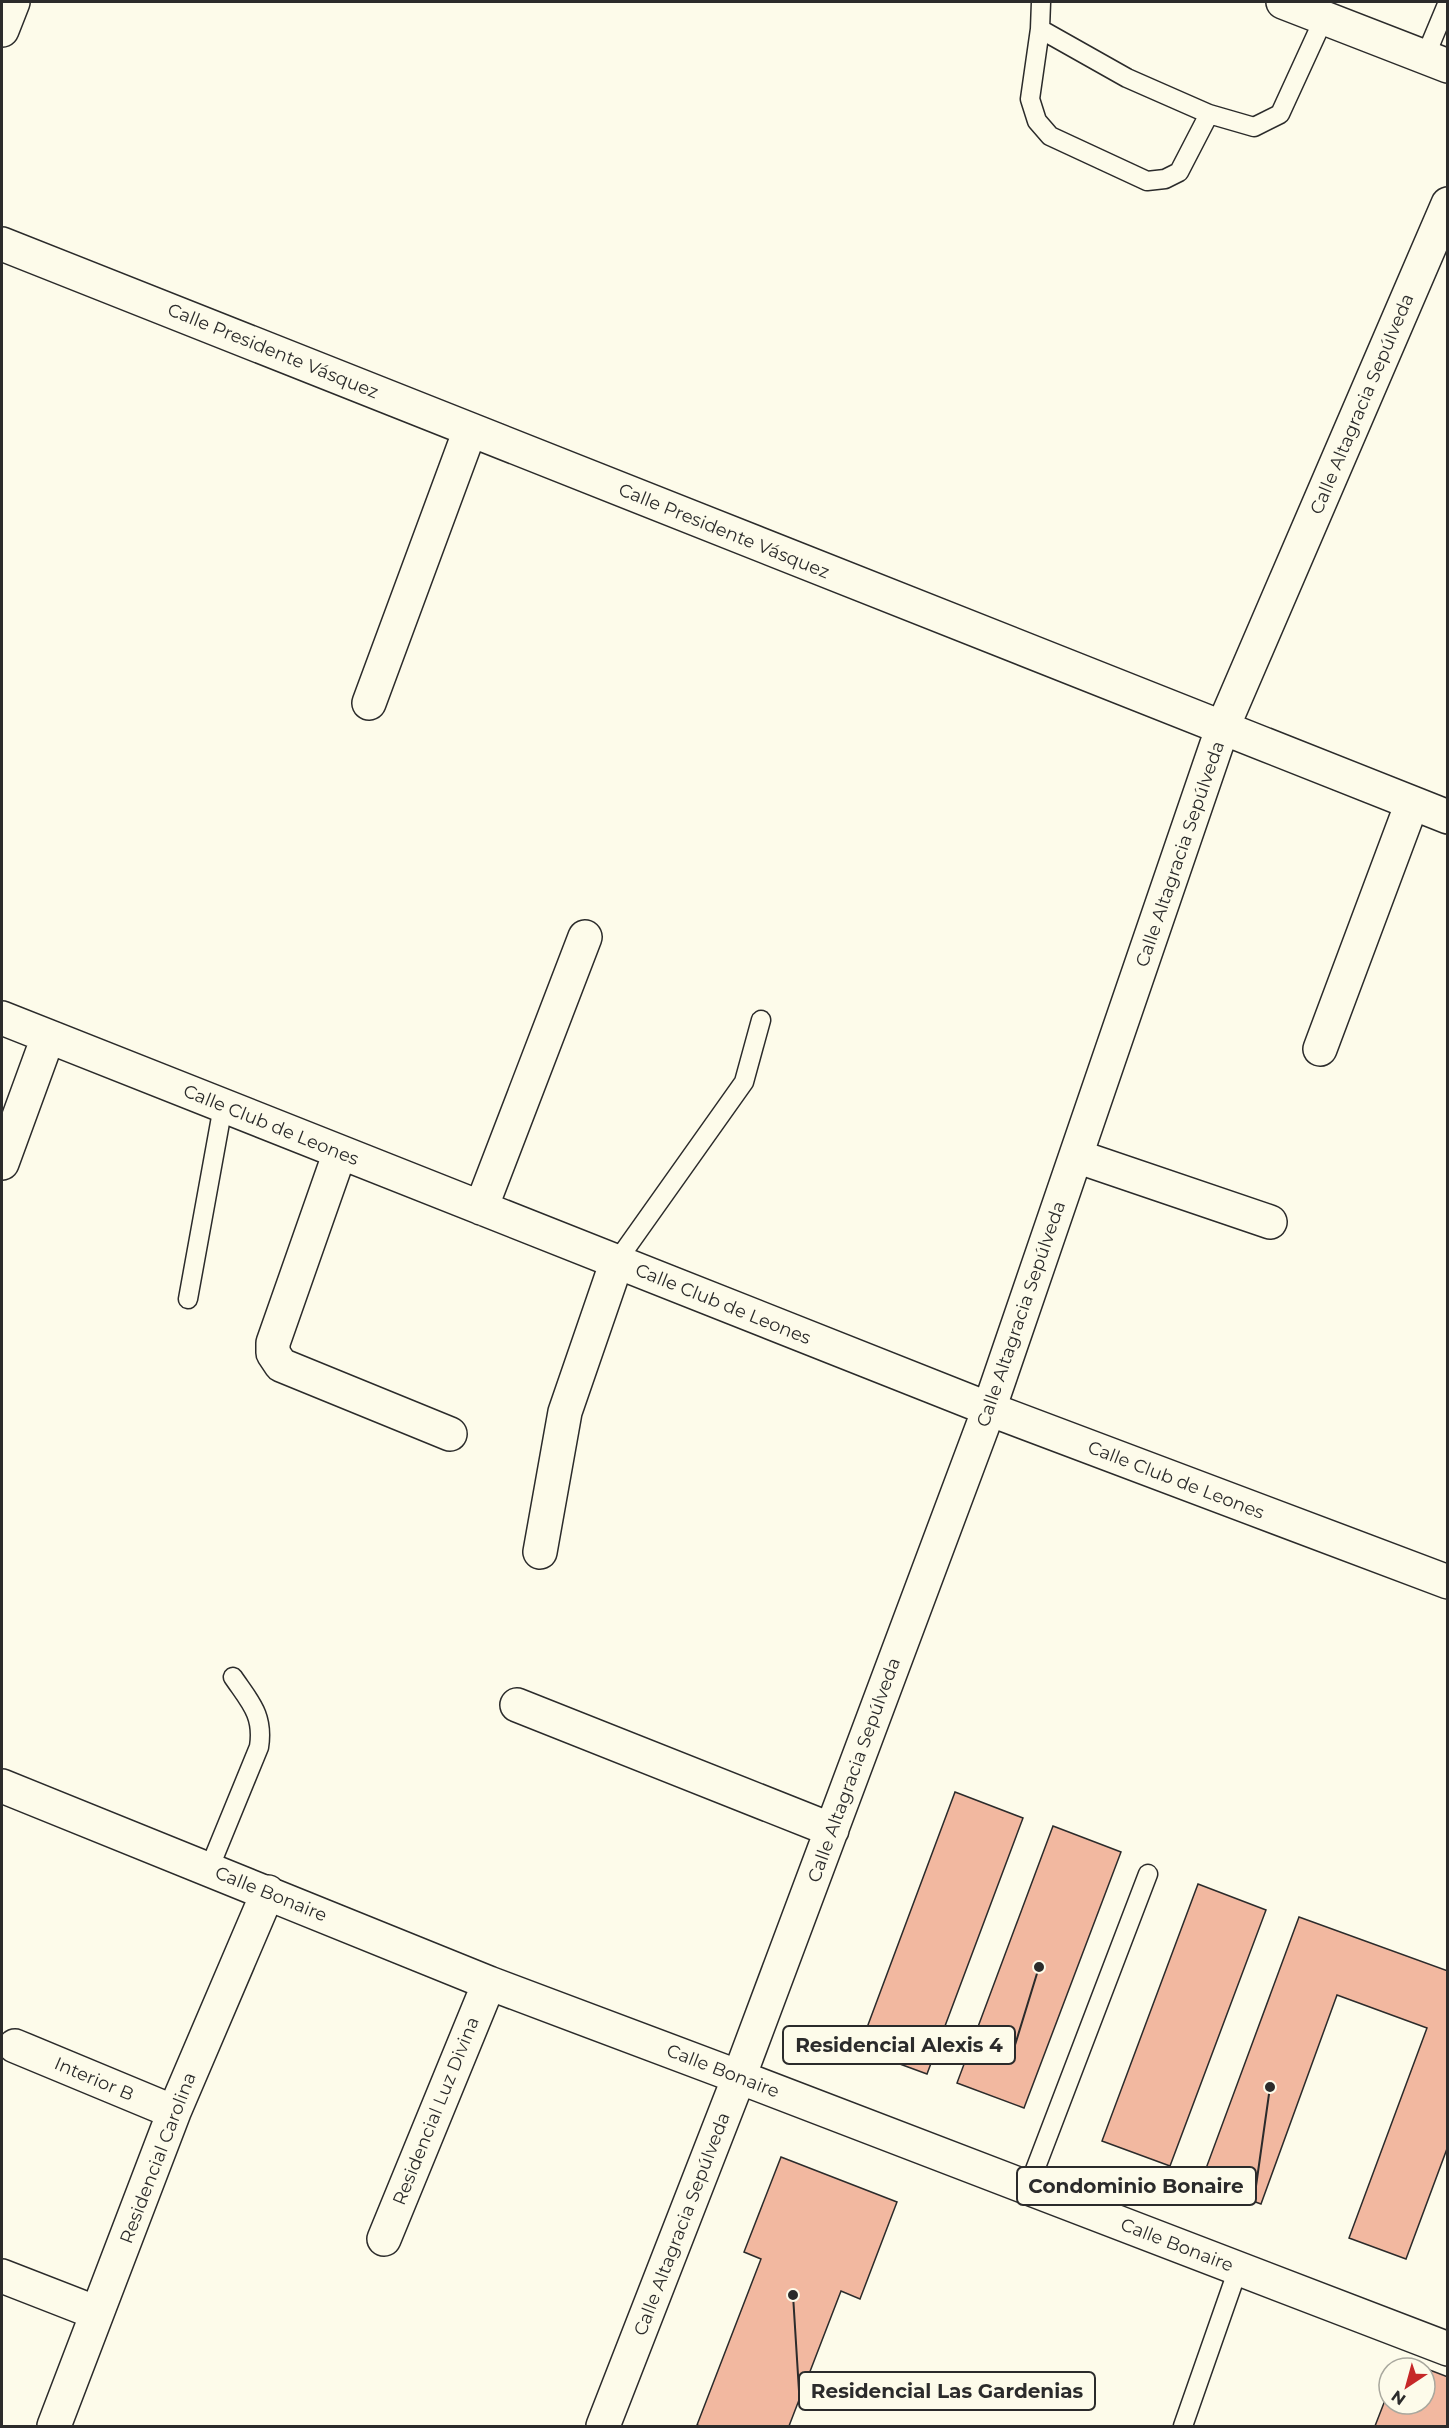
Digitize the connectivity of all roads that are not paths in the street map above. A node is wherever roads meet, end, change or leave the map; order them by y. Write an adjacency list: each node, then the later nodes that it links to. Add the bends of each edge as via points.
1 (12, 2): 7 (street)
2 (1041, 2): 6 (lane)
3 (1283, 2): 5 (street)
4 (1448, 2): 8 (lane)
5 (1324, 18): 8 (street); 9 (lane, via 1280,114 1254,127)
6 (1040, 29): 9 (lane, via 1127,78); 9 (lane, via 1029,99 1037,121 1050,136 1147,181 1179,172)
7 (2, 30)
8 (1436, 62)
9 (1209, 114)
10 (1448, 204): 14 (street, Calle Altagracia Sepúlveda)
11 (2, 244): 12 (street, Calle Presidente Vásquez)
12 (470, 430): 13 (street); 14 (street, Calle Presidente Vásquez)
13 (369, 703)
14 (1222, 729): 15 (street, Calle Presidente Vásquez); 24 (street, Calle Altagracia Sepúlveda)
15 (1412, 803): 16 (street, Calle Presidente Vásquez); 21 (street)
16 (1448, 817)
17 (585, 937): 26 (street)
18 (2, 1018): 20 (street, Calle Club de Leones)
19 (761, 1020): 28 (lane, via 744,1082)
20 (48, 1037): 22 (street, Calle Club de Leones); 25 (street)
21 (1320, 1049)
22 (223, 1106): 23 (street, Calle Club de Leones); 29 (lane)
23 (340, 1152): 26 (street, Calle Club de Leones); 31 (street, via 273,1342 273,1353 281,1365)
24 (1076, 1156): 27 (street); 30 (street, Calle Altagracia Sepúlveda)
25 (2, 1163)
26 (481, 1208): 28 (street, Calle Club de Leones)
27 (1270, 1222)
28 (617, 1262): 30 (street, Calle Club de Leones); 32 (street, via 565,1412)
29 (188, 1299)
30 (989, 1409): 33 (street, Calle Club de Leones); 37 (street, Calle Altagracia Sepúlveda)
31 (450, 1434)
32 (540, 1552)
33 (1448, 1582)
34 (233, 1677): 38 (lane, via 254,1707 261,1732 259,1747)
35 (517, 1705): 37 (street)
36 (2, 1786): 38 (street, Calle Bonaire)
37 (832, 1830): 43 (street, Calle Altagracia Sepúlveda)
38 (209, 1869): 40 (street, Calle Bonaire)
39 (1148, 1874): 45 (lane)
40 (268, 1893): 41 (street, Calle Bonaire); 44 (street, Residencial Carolina)
41 (489, 1983): 43 (street, Calle Bonaire); 46 (street, Residencial Luz Divina)
42 (15, 2046): 44 (street, Interior B)
43 (739, 2077): 45 (street, Calle Bonaire); 52 (street, Calle Altagracia Sepúlveda)
44 (174, 2112): 49 (street, Residencial Carolina)
45 (1028, 2188): 47 (street, Calle Bonaire)
46 (384, 2239)
47 (1238, 2269): 50 (street, Calle Bonaire); 53 (lane)
48 (2, 2276): 49 (street)
49 (97, 2313): 51 (street, Residencial Carolina)
50 (1448, 2349)
51 (54, 2427)
52 (603, 2427)
53 (1182, 2427)

